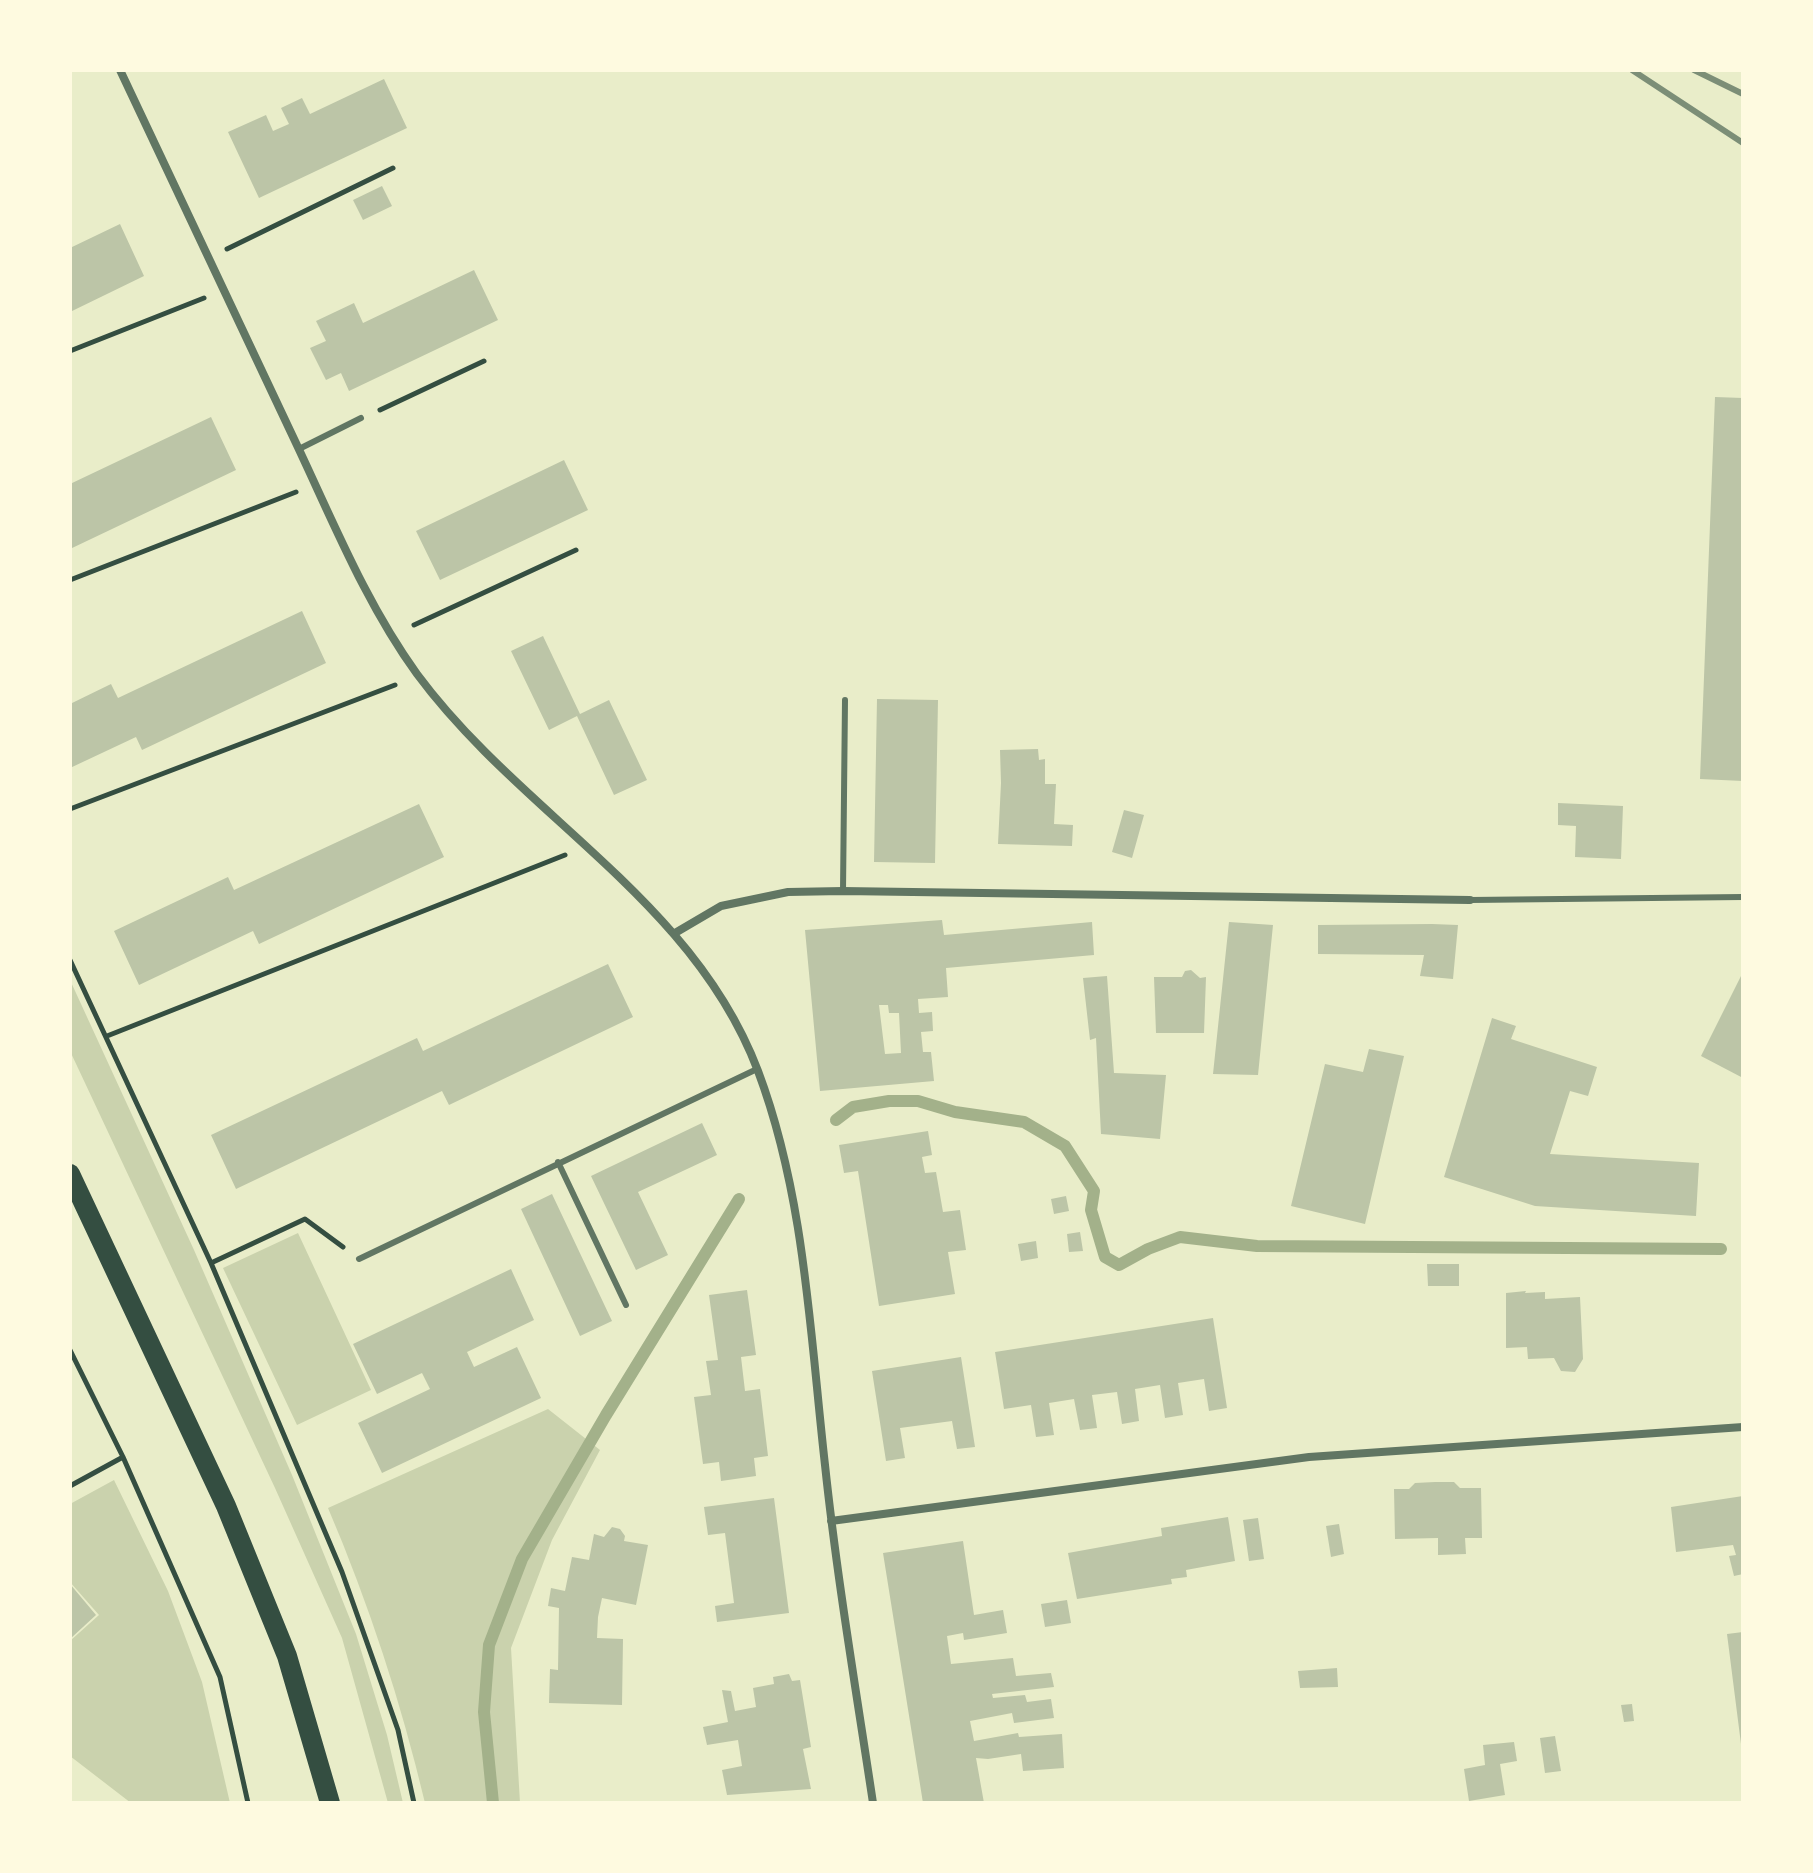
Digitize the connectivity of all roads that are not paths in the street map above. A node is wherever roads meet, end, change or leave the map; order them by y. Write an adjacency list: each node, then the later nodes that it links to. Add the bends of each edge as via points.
1 (120, 70): 3 (street)
2 (361, 418): 3 (lane)
3 (299, 449): 8 (street, via 391,636 419,676 463,729)
4 (845, 700): 5 (lane)
5 (843, 891): 7 (street); 8 (street, via 788,892 721,906)
6 (1743, 897): 7 (lane)
7 (1470, 900)
8 (675, 933): 9 (street, via 721,994)
9 (757, 1069): 10 (lane); 15 (street, via 784,1152 799,1237)
10 (558, 1162): 12 (lane); 13 (lane)
11 (70, 1174): 16 (main road, via 226,1506 287,1656)
12 (359, 1259)
13 (626, 1305)
14 (1743, 1427): 15 (street, via 1309,1457)
15 (831, 1521): 17 (street)
16 (330, 1803)
17 (873, 1803)

